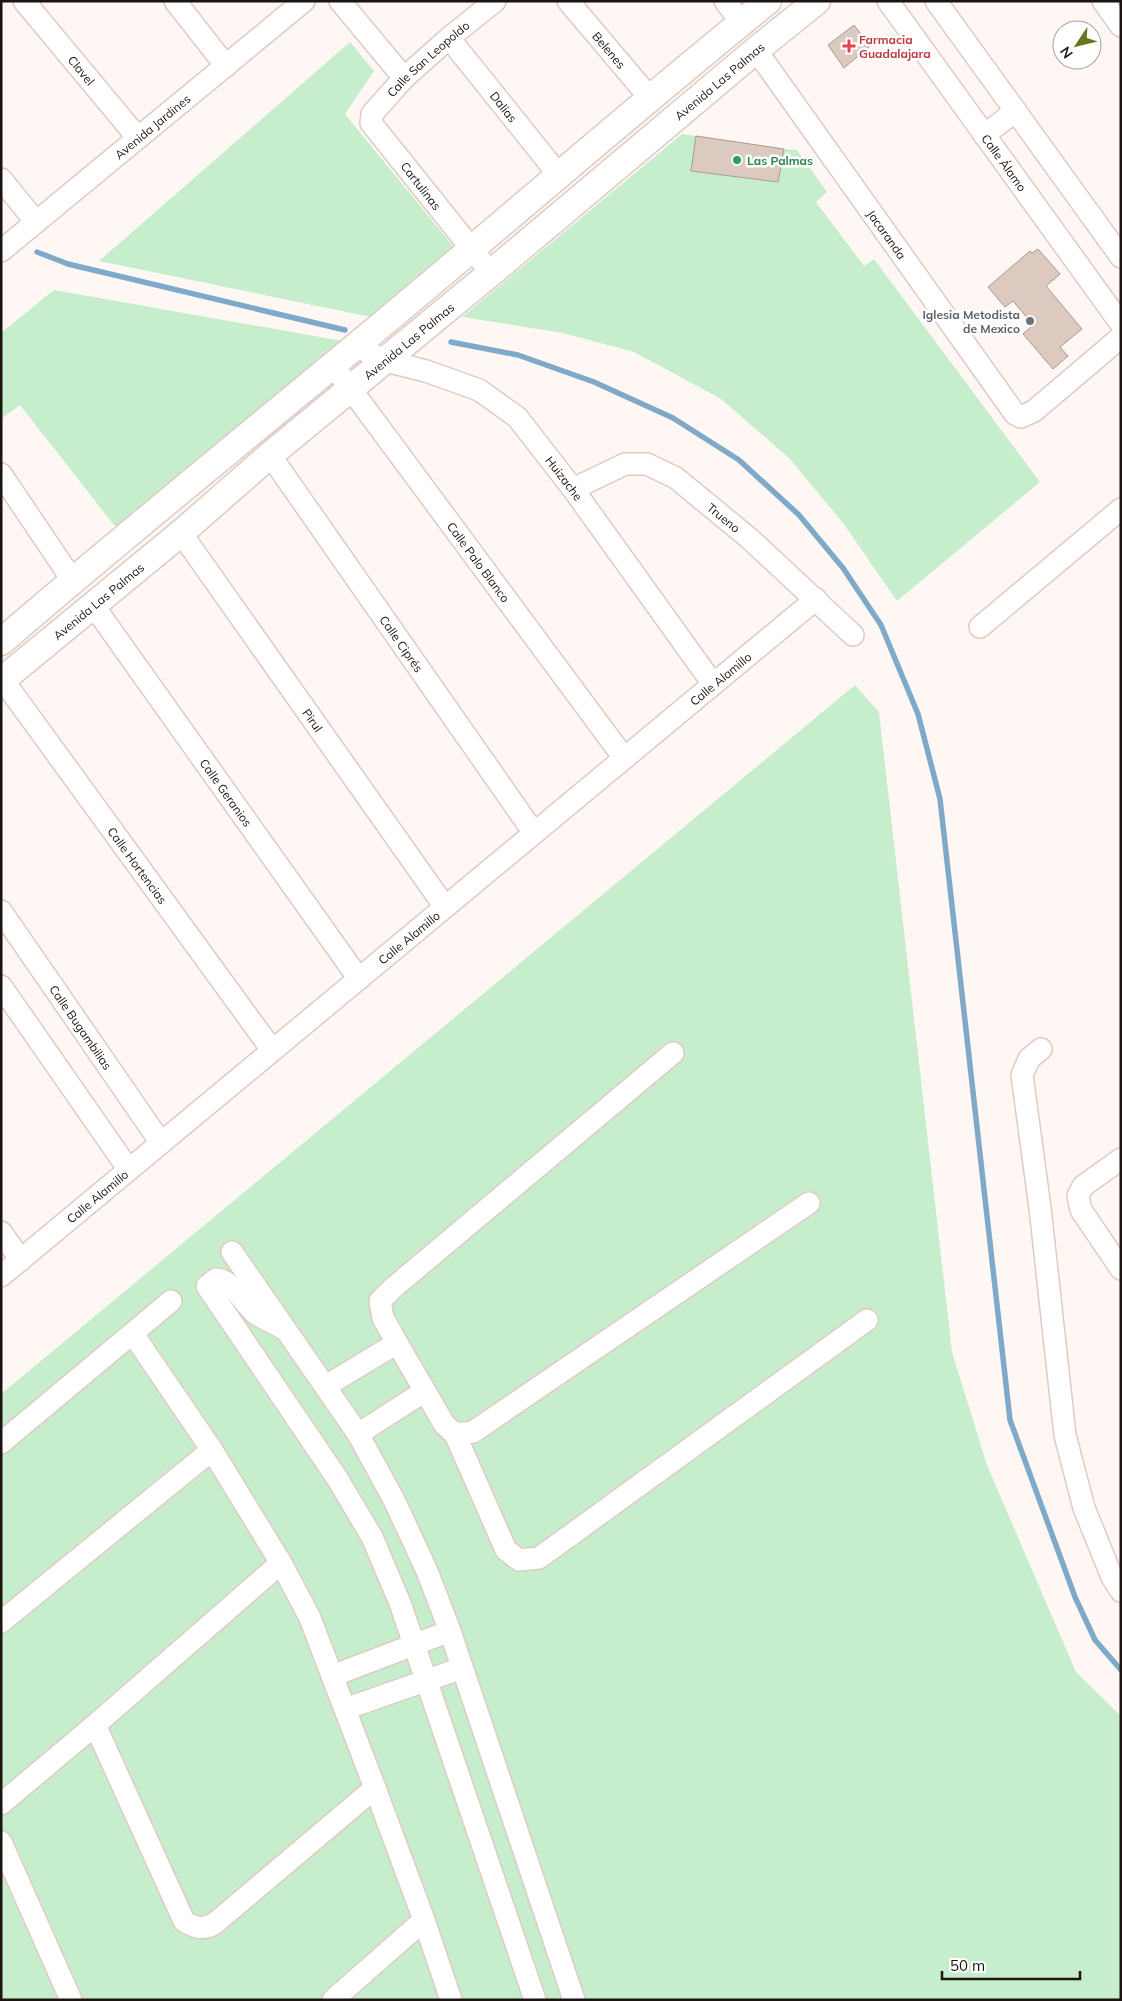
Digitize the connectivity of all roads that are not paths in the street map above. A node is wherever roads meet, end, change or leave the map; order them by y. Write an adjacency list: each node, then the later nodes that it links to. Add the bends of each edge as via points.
1 (24, 1): 23 (street, Clavel)
2 (175, 1): 17 (street)
3 (304, 1): 17 (street, Avenida Jardines)
4 (340, 1): 18 (street)
5 (495, 1): 15 (street, Calle San Leopoldo)
6 (568, 1): 19 (street, Belenes)
7 (725, 1): 13 (street)
8 (768, 1): 13 (street)
9 (817, 1): 16 (street, Avenida Las Palmas)
10 (888, 1): 22 (street, Calle Álamo)
11 (936, 1): 20 (street)
12 (1103, 1): 14 (street)
13 (742, 22): 19 (street)
14 (1121, 26)
15 (449, 38): 18 (street, Calle San Leopoldo); 24 (street, Dalias)
16 (756, 50): 30 (street, Avenida Las Palmas); 32 (street, Jacaranda, via 1015,414 1021,417 1034,411)
17 (226, 66): 23 (street, Avenida Jardines)
18 (404, 78): 21 (street, Calle San Leopoldo, via 372,114)
19 (650, 98): 24 (street)
20 (1016, 111): 22 (street); 29 (street)
21 (372, 123): 27 (street, Cartulinas)
22 (984, 135): 31 (street, Calle Álamo)
23 (138, 138): 26 (street, Avenida Jardines)
24 (558, 174): 27 (street)
25 (1, 179): 26 (street)
26 (36, 222): 28 (street, Avenida Jardines)
27 (471, 249): 30 (street, Cartulinas); 33 (street)
28 (1, 251)
29 (1121, 258)
30 (491, 273): 34 (street, Avenida Las Palmas)
31 (1121, 324)
32 (1121, 337)
33 (356, 346): 34 (street, Huizache); 35 (street)
34 (386, 361): 36 (street, Avenida Las Palmas); 39 (street, Huizache, via 479,390 517,417)
35 (333, 365): 36 (street, Calle Palo Blanco); 42 (street)
36 (352, 389): 37 (street, Avenida Las Palmas); 50 (street, Calle Palo Blanco)
37 (270, 455): 41 (street, Avenida Las Palmas); 51 (street, Calle Ciprés)
38 (1, 474): 42 (street)
39 (573, 489): 43 (street, Trueno, via 625,464 647,464 676,478); 49 (street, Huizache)
40 (1121, 509): 45 (street)
41 (181, 533): 44 (street, Avenida Las Palmas); 52 (street, Pirul)
42 (72, 581): 47 (street)
43 (816, 599): 46 (street, Trueno); 49 (street, Calle Alamillo)
44 (93, 605): 48 (street, Avenida Las Palmas); 54 (street, Calle Geranios)
45 (980, 627)
46 (853, 635)
47 (1, 642)
48 (2, 680): 57 (street, Calle Hortencias)
49 (713, 684): 50 (street, Calle Alamillo)
50 (624, 758): 51 (street, Calle Alamillo)
51 (534, 833): 52 (street, Calle Alamillo)
52 (445, 907): 54 (street, Calle Alamillo)
53 (1, 912): 59 (street, Calle Bugambilias)
54 (359, 979): 57 (street, Calle Alamillo)
55 (1, 986): 61 (street)
56 (1041, 1048): 80 (street, via 1029,1059 1022,1075 1065,1436 1084,1508 1112,1577)
57 (272, 1050): 59 (street, Calle Alamillo)
58 (673, 1053): 72 (street, via 380,1301 383,1318)
59 (161, 1143): 61 (street, Calle Alamillo)
60 (1121, 1159): 66 (street, via 1082,1186 1078,1196 1081,1210)
61 (129, 1170): 65 (street, Calle Alamillo)
62 (809, 1203): 76 (street, via 473,1432)
63 (1, 1232): 65 (street)
64 (232, 1252): 70 (street)
65 (20, 1260): 67 (street, Calle Alamillo)
66 (1121, 1270)
67 (1, 1276)
68 (172, 1301): 71 (street)
69 (866, 1320): 76 (street, via 538,1558 519,1560 506,1550)
70 (284, 1329): 73 (street); 83 (street, via 255,1313 221,1279 207,1286 337,1478 372,1538)
71 (133, 1334): 77 (street); 78 (street)
72 (397, 1343): 73 (street); 74 (street)
73 (326, 1386): 75 (street)
74 (425, 1391): 75 (street); 76 (street, via 444,1424)
75 (358, 1434): 82 (street, via 415,1544)
76 (454, 1434)
77 (1, 1443)
78 (212, 1450): 79 (street); 81 (street)
79 (281, 1563): 85 (street, via 310,1618); 88 (street)
80 (1121, 1591)
81 (1, 1622)
82 (450, 1632): 83 (street); 84 (street)
83 (414, 1644): 85 (street); 86 (street)
84 (462, 1668): 86 (street); 97 (street)
85 (332, 1676): 87 (street)
86 (426, 1680): 87 (street); 96 (street)
87 (345, 1709): 89 (street)
88 (95, 1725): 89 (street, via 184,1921 194,1927 214,1924); 90 (street)
89 (375, 1788): 92 (street)
90 (1, 1804)
91 (1, 1842): 93 (street)
92 (424, 1920): 94 (street); 95 (street)
93 (71, 2000)
94 (333, 2000)
95 (451, 2000)
96 (535, 2000)
97 (574, 2000)

